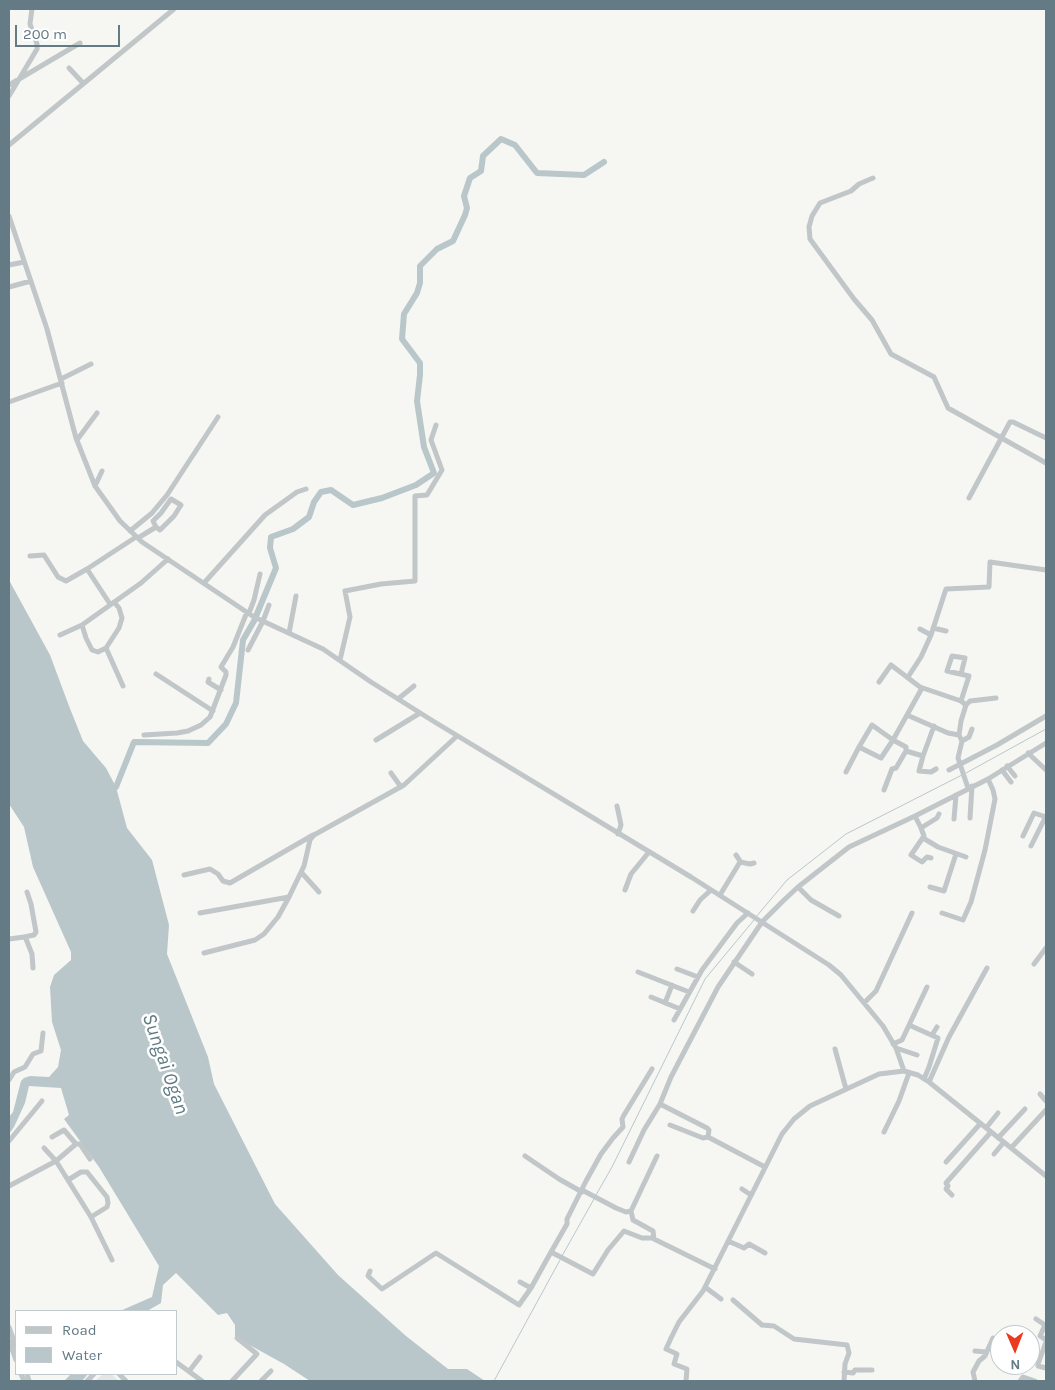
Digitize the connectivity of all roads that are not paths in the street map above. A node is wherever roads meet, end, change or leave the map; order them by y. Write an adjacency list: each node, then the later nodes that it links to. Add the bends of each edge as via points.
1 (32, 9): 5 (street, via 30,24 37,49)
2 (174, 9): 6 (street)
3 (80, 43): 5 (street)
4 (71, 70): 6 (street)
5 (18, 80): 7 (street); 8 (street)
6 (82, 82): 9 (street)
7 (9, 85)
8 (9, 96)
9 (9, 145)
10 (873, 178): 23 (street, via 820,203 812,216 810,239 872,320 892,355 933,376 946,407)
11 (9, 216): 12 (street)
12 (24, 262): 13 (street); 14 (street)
13 (9, 265)
14 (31, 281): 15 (street); 17 (street)
15 (9, 287)
16 (92, 364): 17 (street)
17 (62, 381): 18 (street); 24 (street)
18 (9, 402)
19 (98, 413): 24 (street)
20 (218, 417): 31 (street, via 167,494 152,513)
21 (436, 425): 53 (street, via 431,440 442,470 429,493 415,497 415,581 345,591 350,617)
22 (1046, 438): 23 (street, via 1010,422)
23 (1001, 439): 25 (street); 29 (street)
24 (77, 440): 27 (street)
25 (1046, 463)
26 (102, 471): 27 (street)
27 (94, 486): 31 (street)
28 (306, 488): 38 (street, via 266,514)
29 (969, 498)
30 (156, 527): 30 (street, via 160,530 182,505 171,499 153,521); 32 (street)
31 (130, 531): 32 (street)
32 (137, 537): 34 (street); 35 (street)
33 (30, 556): 35 (street, via 44,556 58,577 64,580)
34 (168, 559): 38 (street); 40 (street)
35 (88, 569): 40 (street)
36 (1046, 570): 45 (street, via 990,562 989,587 946,589)
37 (260, 574): 42 (street)
38 (204, 583): 42 (street)
39 (296, 596): 48 (street)
40 (112, 603): 44 (street); 51 (street, via 120,608 122,618 120,628)
41 (269, 605): 43 (street)
42 (252, 615): 43 (street); 62 (street, via 222,667 226,674)
43 (263, 621): 48 (street); 52 (street)
44 (82, 624): 49 (street); 51 (street, via 94,652)
45 (933, 628): 47 (street); 50 (street)
46 (920, 629): 50 (street)
47 (946, 631)
48 (289, 633): 53 (street)
49 (60, 635)
50 (931, 635): 56 (street)
51 (106, 648): 59 (street)
52 (248, 650)
53 (340, 660): 64 (street)
54 (156, 674): 66 (street)
55 (961, 674): 65 (street, via 969,676)
56 (908, 677): 58 (street, via 891,665); 61 (street)
57 (209, 679): 62 (street, via 208,682)
58 (878, 682)
59 (123, 686)
60 (414, 686): 64 (street)
61 (922, 688): 65 (street); 68 (street)
62 (221, 690): 66 (street)
63 (996, 698): 65 (street)
64 (398, 699): 67 (street)
65 (964, 703): 73 (street)
66 (213, 711): 72 (street, via 201,725 188,731)
67 (420, 713): 74 (street); 75 (street)
68 (907, 715): 70 (street); 76 (street)
69 (1046, 716): 84 (street)
70 (934, 726): 73 (street); 82 (street)
71 (972, 730): 77 (street)
72 (144, 735)
73 (959, 735): 77 (street)
74 (457, 736): 95 (street); 106 (street)
75 (376, 740)
76 (893, 740): 79 (street, via 881,758); 79 (street, via 872,725); 80 (street, via 906,747)
77 (962, 741): 84 (street, via 958,758)
78 (1046, 743): 81 (street)
79 (859, 747): 90 (street)
80 (906, 751): 82 (street); 97 (street, via 896,769 892,769)
81 (1028, 753): 85 (street); 89 (street)
82 (920, 755): 83 (street); 86 (street, via 919,771 933,772)
83 (914, 761)
84 (960, 765): 87 (street); 96 (street)
85 (1007, 766): 88 (street); 92 (street)
86 (936, 769)
87 (949, 770)
88 (1002, 770): 93 (street); 94 (street)
89 (1046, 770)
90 (846, 772)
91 (391, 773): 95 (street)
92 (1015, 776)
93 (988, 779): 96 (street); 132 (street, via 995,796 971,902 963,919)
94 (1011, 782)
95 (401, 787): 107 (street)
96 (970, 787): 98 (street); 103 (street)
97 (884, 790)
98 (956, 795): 101 (street); 104 (street)
99 (617, 806): 106 (street, via 621,825)
100 (939, 814): 105 (street)
101 (915, 816): 105 (street); 120 (street, via 849,848)
102 (1046, 816): 108 (street, via 1034,813); 110 (street)
103 (970, 818)
104 (954, 819)
105 (921, 828): 109 (street)
106 (618, 834): 111 (street)
107 (314, 835): 118 (street); 119 (street, via 230,883 210,869)
108 (1023, 836)
109 (923, 838): 112 (street); 115 (street, via 911,855 922,862 926,857)
110 (1031, 846)
111 (649, 852): 122 (street, via 631,874); 123 (street)
112 (956, 854): 114 (street); 121 (street, via 944,891)
113 (736, 855): 116 (street)
114 (966, 857)
115 (931, 858)
116 (740, 861): 117 (street); 126 (street)
117 (754, 863)
118 (301, 872): 125 (street); 127 (street)
119 (184, 875)
120 (798, 887): 133 (street, via 810,900); 134 (street)
121 (930, 888)
122 (625, 890)
123 (711, 890): 126 (street); 128 (street)
124 (27, 892): 135 (street, via 36,932)
125 (319, 892)
126 (720, 895): 130 (street)
127 (289, 897): 129 (street); 138 (street, via 271,927 259,937)
128 (693, 910)
129 (200, 913)
130 (749, 913): 134 (street); 146 (street, via 737,923)
131 (912, 913): 153 (street, via 876,991)
132 (942, 913)
133 (839, 916)
134 (761, 921): 139 (street); 153 (street, via 841,974)
135 (24, 938): 136 (street); 141 (street, via 30,947)
136 (9, 939)
137 (1046, 948): 140 (street)
138 (204, 953)
139 (734, 962): 145 (street); 171 (street, via 671,1077)
140 (1034, 964)
141 (33, 968)
142 (987, 968): 166 (street)
143 (677, 969): 146 (street)
144 (638, 972): 148 (street)
145 (752, 974)
146 (699, 976): 150 (street)
147 (676, 979): 148 (street)
148 (673, 986): 150 (street); 152 (street)
149 (927, 987): 156 (street)
150 (689, 992): 154 (street)
151 (651, 997): 152 (street)
152 (665, 1003): 154 (street)
153 (864, 1003): 160 (street)
154 (680, 1009): 155 (street)
155 (674, 1020)
156 (909, 1025): 159 (street); 160 (street)
157 (937, 1027): 159 (street)
158 (43, 1033): 165 (street, via 41,1051 33,1054 25,1067 14,1072)
159 (932, 1035): 166 (street, via 938,1038)
160 (895, 1046): 162 (street); 164 (street)
161 (835, 1049): 167 (street)
162 (917, 1055)
163 (652, 1069): 202 (street, via 624,1115 623,1127 601,1154)
164 (907, 1072): 166 (street); 167 (street, via 879,1074); 178 (street, via 899,1101)
165 (9, 1080)
166 (927, 1081): 175 (street)
167 (846, 1089): 195 (street, via 810,1106 794,1119 782,1134)
168 (1040, 1094): 170 (street)
169 (42, 1101): 183 (street)
170 (1046, 1101)
171 (660, 1104): 181 (street, via 707,1128); 193 (street)
172 (1025, 1110): 182 (street)
173 (1046, 1110): 187 (street)
174 (998, 1113): 177 (street)
175 (980, 1124): 177 (street); 194 (street)
176 (670, 1125): 181 (street)
177 (986, 1128): 179 (street)
178 (884, 1132)
179 (991, 1132): 182 (street); 204 (street, via 946,1183 946,1190)
180 (52, 1137): 185 (street, via 64,1130)
181 (708, 1137): 195 (street)
182 (998, 1138): 184 (street)
183 (9, 1141)
184 (1004, 1142): 187 (street); 188 (street)
185 (76, 1144): 191 (street, via 80,1144); 192 (street)
186 (44, 1148): 192 (street)
187 (1011, 1148): 197 (street)
188 (994, 1154)
189 (525, 1156): 202 (street)
190 (657, 1156): 205 (street)
191 (90, 1159)
192 (56, 1161): 199 (street); 200 (street)
193 (629, 1162)
194 (946, 1162)
195 (766, 1167): 203 (street)
196 (1046, 1167): 197 (street)
197 (1041, 1172): 198 (street)
198 (1046, 1176)
199 (68, 1180): 206 (street); 206 (street, via 87,1172 107,1197 107,1207)
200 (9, 1186)
201 (742, 1189): 203 (street)
202 (583, 1191): 205 (street, via 626,1212); 209 (street)
203 (751, 1195): 208 (street)
204 (952, 1195)
205 (631, 1211): 207 (street, via 633,1220 653,1232)
206 (91, 1217): 211 (street)
207 (653, 1238): 209 (street, via 644,1239 624,1231 594,1273); 212 (street)
208 (728, 1240): 210 (street, via 744,1248 749,1244); 212 (street)
209 (552, 1253): 216 (street)
210 (765, 1253)
211 (112, 1260)
212 (715, 1269): 215 (street)
213 (370, 1270): 216 (street, via 368,1276 382,1289 435,1253 518,1305)
214 (520, 1282): 216 (street)
215 (705, 1287): 217 (street); 239 (street, via 679,1322 666,1349 677,1354 674,1364 687,1369)
216 (531, 1288)
217 (721, 1299)
218 (733, 1300): 235 (street, via 762,1325 774,1326 796,1340 847,1345 849,1353)
219 (1036, 1319): 223 (street, via 1045,1325 1040,1336)
220 (9, 1327): 224 (street)
221 (237, 1338): 237 (street, via 257,1354)
222 (9, 1341): 228 (street)
223 (1046, 1341): 231 (street, via 1038,1364)
224 (15, 1344)
225 (990, 1344): 227 (street)
226 (975, 1351): 227 (street)
227 (986, 1352): 241 (street, via 974,1372)
228 (15, 1357)
229 (200, 1357): 232 (street)
230 (178, 1363): 232 (street)
231 (1046, 1368)
232 (190, 1370): 236 (street)
233 (872, 1370): 235 (street)
234 (271, 1371): 238 (street)
235 (844, 1372): 240 (street)
236 (202, 1381)
237 (232, 1381)
238 (260, 1381)
239 (686, 1381)
240 (844, 1381)
241 (975, 1381)
242 (1020, 1381): 243 (street, via 1023,1377)
243 (1035, 1381)

